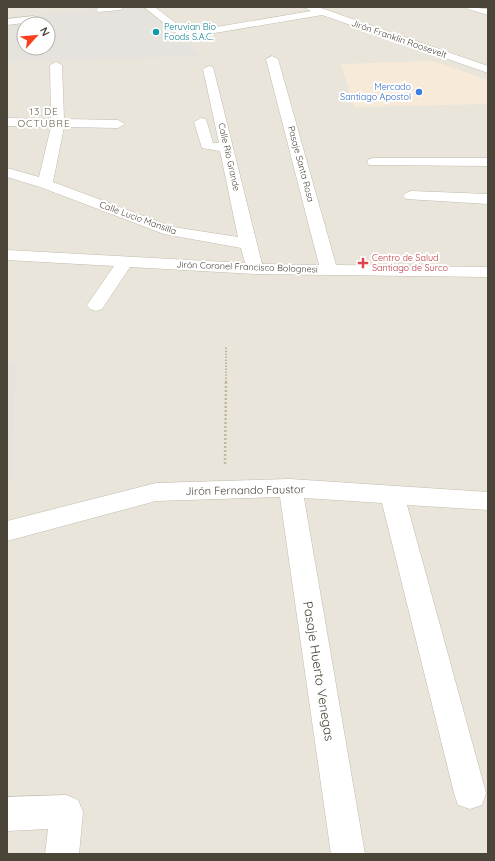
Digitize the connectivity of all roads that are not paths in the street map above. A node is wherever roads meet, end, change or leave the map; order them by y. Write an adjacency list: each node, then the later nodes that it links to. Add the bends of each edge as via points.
1 (120, 7): 5 (street)
2 (149, 7): 6 (street, via 185,35)
3 (309, 7): 6 (street, Jirón Franklin Roosevelt)
4 (471, 7): 7 (street)
5 (101, 10)
6 (322, 12): 11 (street, Jirón Franklin Roosevelt)
7 (488, 12)
8 (272, 59): 27 (street, Pasaje Santa Rosa)
9 (56, 65): 14 (street)
10 (209, 69): 16 (street, Calle Río Grande)
11 (488, 70)
12 (7, 122): 14 (street)
13 (201, 122): 16 (street, via 207,145)
14 (58, 123): 15 (street); 20 (street)
15 (118, 124)
16 (227, 147): 23 (street, Calle Río Grande)
17 (374, 162): 18 (street)
18 (488, 162)
19 (7, 172): 20 (street, Calle Lucio Mansilla)
20 (45, 184): 23 (street, Calle Lucio Mansilla, via 170,231)
21 (411, 196): 22 (street)
22 (488, 199)
23 (248, 244): 26 (street)
24 (7, 255): 25 (street, Jirón Coronel Francisco Bolognesi)
25 (125, 262): 26 (street, Jirón Coronel Francisco Bolognesi); 29 (street)
26 (254, 269): 27 (street, Jirón Coronel Francisco Bolognesi)
27 (329, 270): 28 (street, Jirón Coronel Francisco Bolognesi)
28 (488, 272)
29 (96, 305)
30 (290, 488): 31 (street, Jirón Fernando Faustor); 33 (street, Jirón Fernando Faustor, via 156,492); 37 (street, Pasaje Huerto Venegas)
31 (392, 496): 32 (street, Jirón Fernando Faustor); 34 (street)
32 (488, 501)
33 (7, 531)
34 (470, 793)
35 (7, 814): 36 (street, via 66,812)
36 (62, 854)
37 (348, 854)

